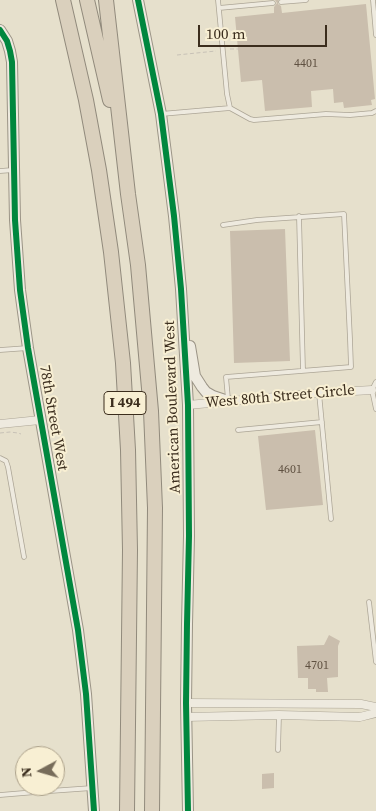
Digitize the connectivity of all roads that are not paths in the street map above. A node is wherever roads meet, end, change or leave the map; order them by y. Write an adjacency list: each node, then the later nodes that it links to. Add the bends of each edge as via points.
1 (63, 0): 48 (highway, I 494, via 99,170 123,363 130,550)
2 (86, 0): 18 (highway, I 494)
3 (106, 0): 18 (highway)
4 (218, 0): 10 (lane)
5 (306, 0): 8 (lane)
6 (373, 0): 12 (lane)
7 (139, 2): 15 (street, American Boulevard West)
8 (281, 2)
9 (273, 3): 10 (lane)
10 (219, 8): 13 (lane)
11 (0, 30): 16 (street, 78th Street West, via 7,41 12,62)
12 (376, 35)
13 (230, 108): 14 (lane, via 254,120); 15 (lane)
14 (376, 111)
15 (161, 114): 21 (street, American Boulevard West)
16 (13, 170): 17 (lane); 22 (street, 78th Street West, via 14,220)
17 (0, 171)
18 (128, 194): 49 (highway, I 494, via 138,265 154,465)
19 (299, 216): 20 (lane); 24 (lane); 24 (lane, via 344,214 351,367)
20 (223, 225)
21 (182, 300): 27 (street, via 195,376 206,392); 28 (street, American Boulevard West)
22 (28, 348): 23 (lane); 30 (street, 78th Street West)
23 (0, 350)
24 (303, 371): 27 (lane, via 226,377)
25 (374, 386): 26 (street, West 80th Street Circle); 29 (lane)
26 (319, 393): 27 (street, West 80th Street Circle); 31 (lane)
27 (228, 402): 28 (street, West 80th Street Circle)
28 (188, 405): 39 (street, American Boulevard West)
29 (376, 409)
30 (40, 420): 32 (street); 45 (street, 78th Street West, via 79,639)
31 (322, 422): 33 (lane); 35 (lane)
32 (0, 424)
33 (238, 430)
34 (0, 458): 36 (lane, via 8,466)
35 (331, 519)
36 (24, 557)
37 (369, 602): 38 (lane)
38 (376, 662)
39 (186, 703): 40 (street, via 361,704); 43 (street, American Boulevard West)
40 (376, 707)
41 (376, 713): 42 (street, via 360,717)
42 (279, 715): 43 (street); 44 (lane)
43 (186, 717): 50 (street, American Boulevard West)
44 (278, 750)
45 (92, 788): 46 (lane); 47 (street, 78th Street West)
46 (0, 796)
47 (94, 811)
48 (127, 811)
49 (152, 811)
50 (188, 811)

